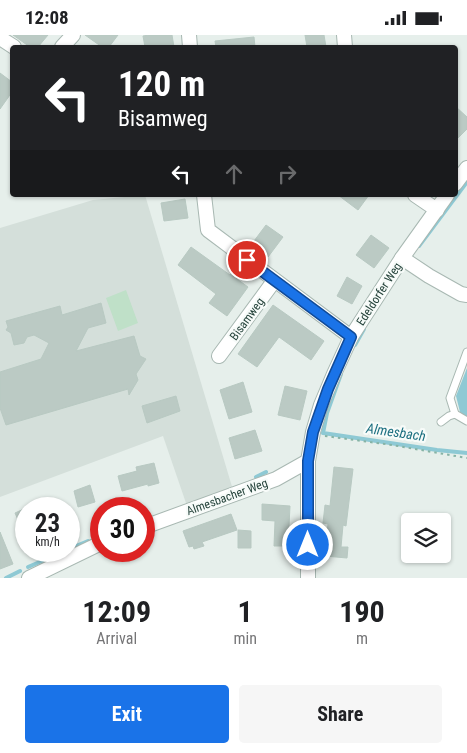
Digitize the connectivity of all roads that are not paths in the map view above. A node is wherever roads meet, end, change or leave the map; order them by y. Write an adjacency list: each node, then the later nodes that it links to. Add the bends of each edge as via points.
1 (72, 35): 4 (street)
2 (0, 38): 3 (street)
3 (11, 45)
4 (64, 45)
5 (467, 168): 6 (street)
6 (458, 180)
7 (204, 197): 12 (street, via 208,230)
8 (418, 197): 10 (street)
9 (446, 197): 10 (street, Edeldorfer Weg)
10 (437, 210): 11 (street, Edeldorfer Weg)
11 (402, 258): 13 (street); 14 (street, Edeldorfer Weg)
12 (274, 281): 14 (street); 16 (street, Bisamweg)
13 (467, 295)
14 (351, 337): 20 (street, Edeldorfer Weg, via 321,405)
15 (467, 352): 17 (lane, via 450,398)
16 (219, 357)
17 (454, 414): 18 (lane); 19 (lane)
18 (467, 421)
19 (441, 422)
20 (308, 461): 21 (street, Almesbacher Weg, via 276,479); 24 (street, Edeldorfer Weg)
21 (155, 523)
22 (90, 548): 23 (street)
23 (29, 578)
24 (308, 578)

